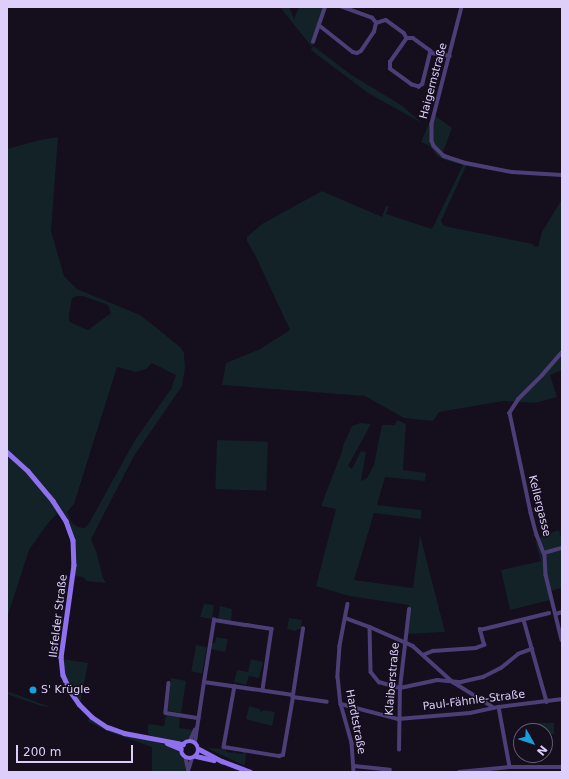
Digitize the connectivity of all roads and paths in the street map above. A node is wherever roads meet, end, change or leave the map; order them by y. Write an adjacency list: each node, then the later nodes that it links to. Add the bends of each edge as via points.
1 (325, 7): 5 (street)
2 (341, 7): 4 (street, via 372,18)
3 (462, 7): 9 (street, Haigernstraße)
4 (376, 23): 5 (street, via 374,32 357,53); 6 (street, via 386,20)
5 (319, 25): 7 (street)
6 (408, 38): 8 (street, via 413,38 430,49); 8 (street, via 389,67 412,85 419,87 423,84)
7 (313, 42)
8 (431, 53): 9 (street)
9 (450, 56): 10 (street, Haigernstraße, via 431,132 432,141 439,152 454,160 500,170)
10 (562, 175)
11 (562, 353): 14 (street, Kellergasse, via 518,399 510,413 536,536)
12 (7, 452): 44 (main road, Ilsfelder Straße, via 28,471 53,500 66,521 73,540 74,565 60,657 63,675 79,704 92,717 107,727 124,733)
13 (562, 548): 14 (street)
14 (544, 553): 19 (street, Kellergasse, via 546,575)
15 (348, 604): 20 (street, Hardtstraße)
16 (410, 610): 25 (street, Klaiberstraße)
17 (562, 612): 19 (street)
18 (549, 613): 21 (street)
19 (556, 614): 24 (street, Kellergasse)
20 (345, 618): 22 (street); 38 (street, Hardtstraße, via 338,677)
21 (524, 620): 26 (street); 27 (street, via 480,630 484,645 476,648 433,651)
22 (370, 627): 25 (street); 32 (street, via 371,672 379,682)
23 (303, 629): 34 (street)
24 (562, 640)
25 (406, 643): 27 (street); 32 (street, Klaiberstraße)
26 (532, 649): 29 (street, via 518,654 483,677); 37 (street)
27 (422, 655): 29 (street)
28 (204, 682): 31 (street); 33 (street, via 214,620 272,629); 41 (street)
29 (452, 682): 32 (street, via 437,680); 40 (street)
30 (169, 683): 41 (street, via 166,713)
31 (235, 686): 33 (street); 34 (street, via 224,747 283,755)
32 (400, 688): 42 (street, Klaiberstraße)
33 (263, 690): 34 (street)
34 (293, 696): 36 (street)
35 (562, 699): 37 (street, Paul-Fähnle-Straße)
36 (327, 702)
37 (547, 702): 39 (street, Paul-Fähnle-Straße)
38 (341, 704): 42 (street, Paul-Fähnle-Straße); 54 (street, Hardtstraße, via 352,743)
39 (499, 707): 40 (street, Paul-Fähnle-Straße); 55 (street)
40 (493, 708): 42 (street, Paul-Fähnle-Straße, via 470,713)
41 (198, 718): 43 (street)
42 (398, 719): 50 (street, Klaiberstraße)
43 (197, 726): 45 (street); 46 (street)
44 (149, 737): 47 (main road, Ilsfelder Straße); 48 (main road, Ilsfelder Straße)
45 (190, 741): 46 (main road); 47 (main road)
46 (195, 742): 49 (main road)
47 (183, 744): 48 (main road)
48 (181, 749): 52 (main road)
49 (199, 749): 51 (main road); 53 (main road)
50 (399, 750)
51 (194, 757): 52 (main road); 53 (main road); 57 (street)
52 (186, 758): 57 (street)
53 (222, 761): 59 (main road)
54 (354, 766): 58 (street); 60 (street, Hardtstraße)
55 (510, 767): 56 (street); 61 (street)
56 (562, 767)
57 (189, 770)
58 (390, 770)
59 (250, 772)
60 (354, 772)
61 (459, 772)

